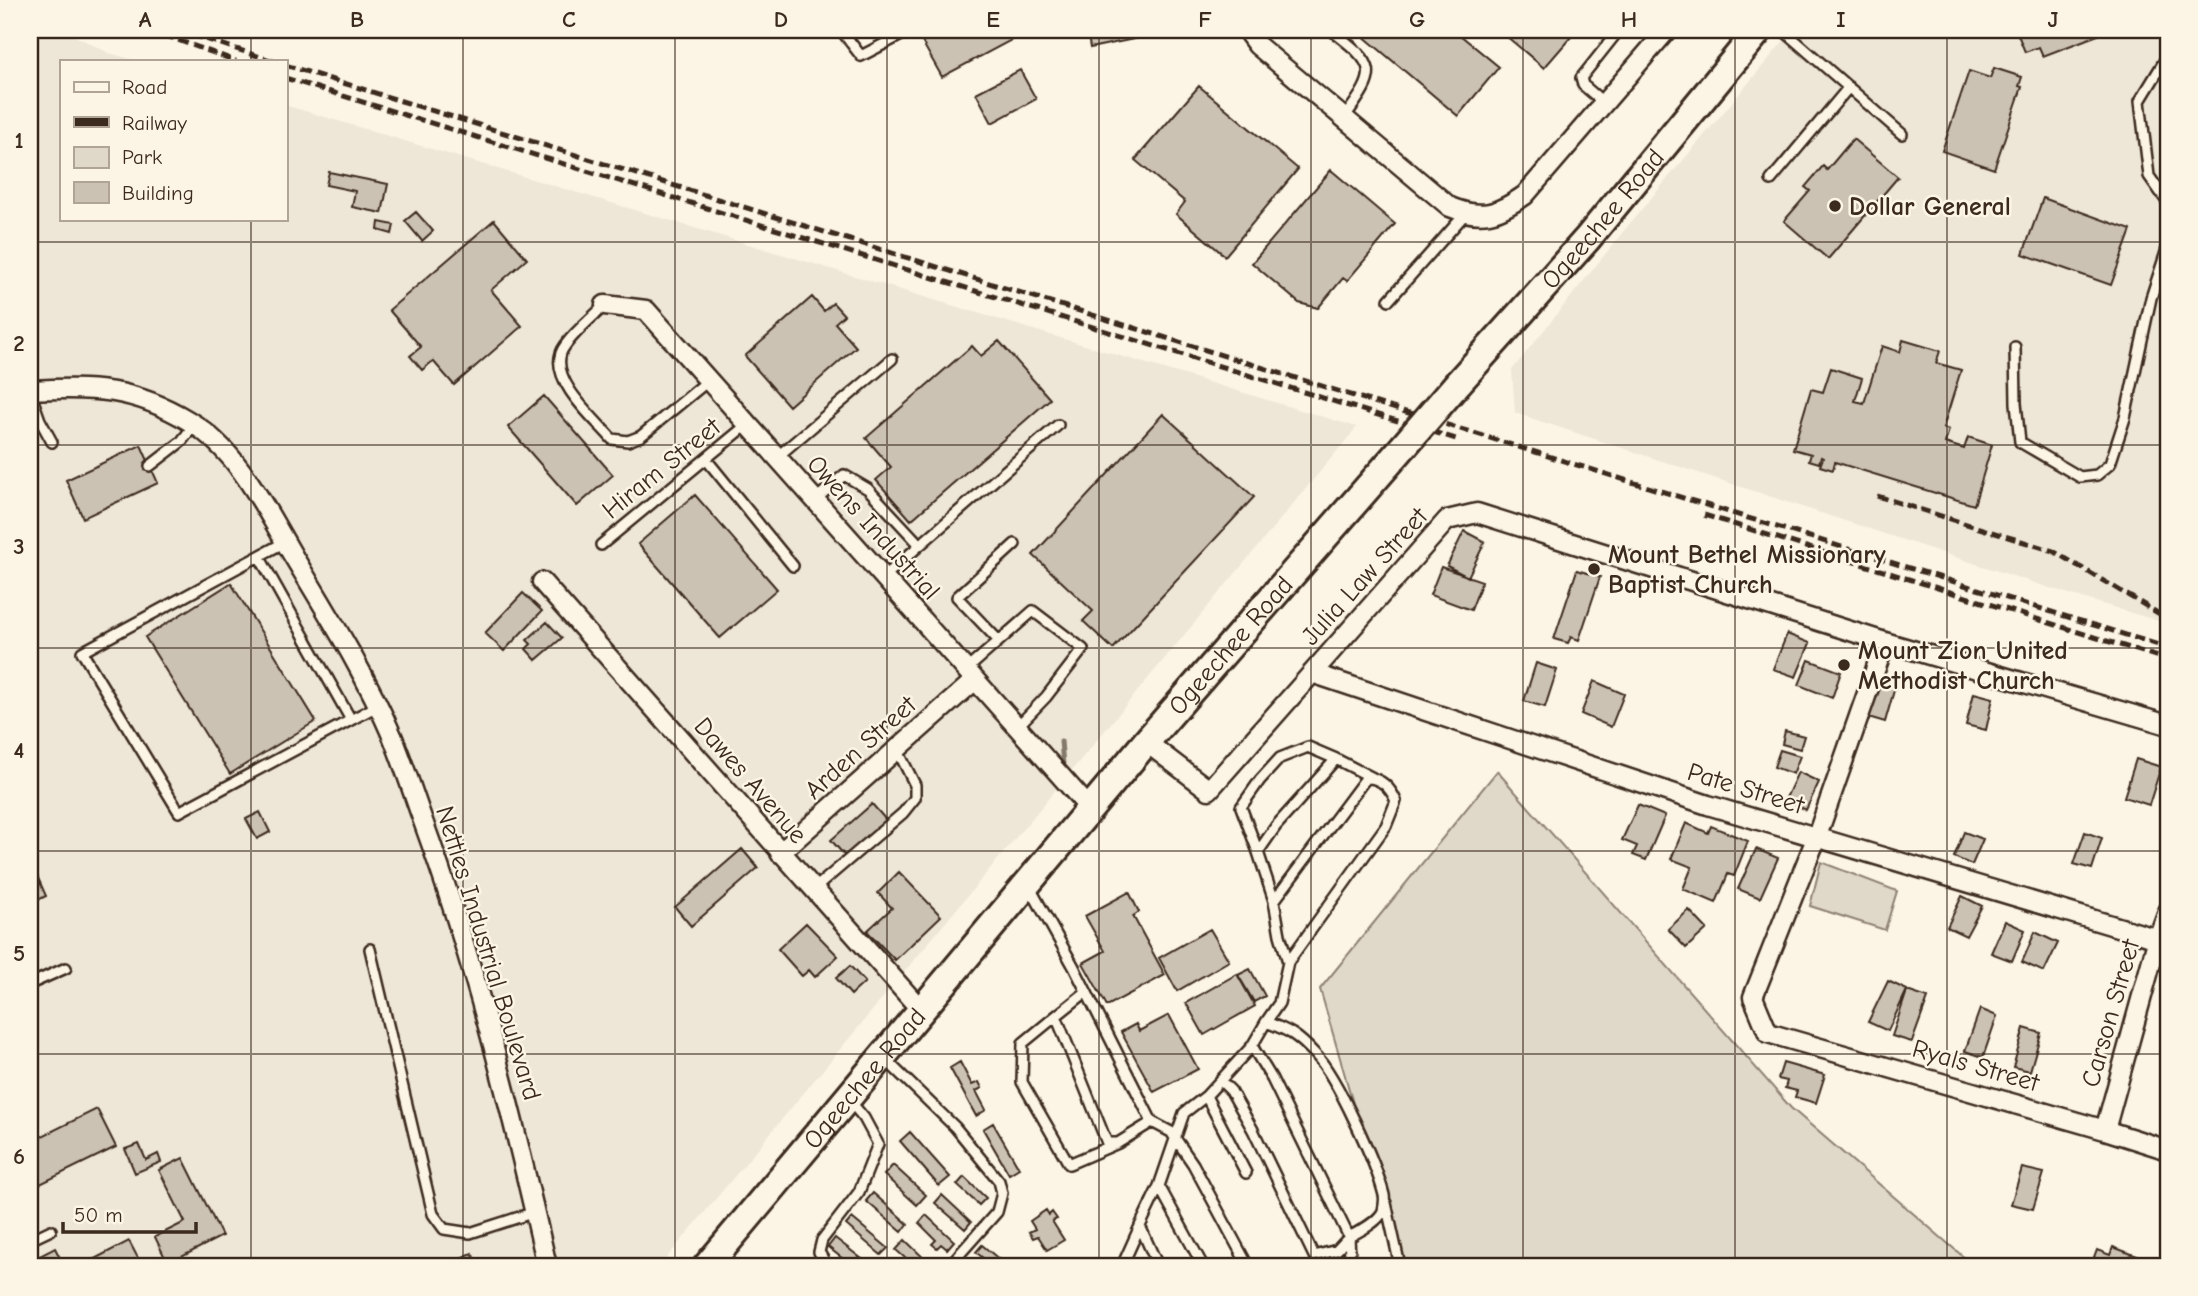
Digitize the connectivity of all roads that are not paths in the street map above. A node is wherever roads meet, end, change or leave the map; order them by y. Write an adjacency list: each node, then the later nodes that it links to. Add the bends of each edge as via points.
1 (841, 30): 2 (lane, via 861,56)
2 (911, 30)
3 (1246, 30): 12 (street, via 1257,45)
4 (1331, 30): 12 (lane, via 1370,68 1366,87)
5 (1619, 30): 11 (lane, via 1581,78)
6 (1667, 30): 11 (street)
7 (1759, 30): 48 (main road, Ogeechee Road, bridge, via 1587,239)
8 (1783, 30): 10 (lane)
9 (2168, 55): 15 (lane, via 2140,101 2149,176)
10 (1849, 87): 13 (lane); 14 (lane)
11 (1604, 103): 16 (street, via 1525,195 1486,215)
12 (1344, 118): 16 (street, via 1450,207)
13 (1902, 134)
14 (1771, 180)
15 (2168, 203)
16 (1466, 213): 18 (lane)
17 (2168, 246): 20 (lane, via 2151,298 2125,418 2110,464 2097,475 2080,478 2020,442)
18 (1389, 300)
19 (605, 305): 22 (street, Owens Industrial, via 646,310); 22 (lane, via 561,352 559,371 566,386 612,439 628,441 641,436)
20 (2015, 347)
21 (892, 359): 28 (lane)
22 (709, 380): 25 (street, Owens Industrial)
23 (30, 391): 24 (street, Nettles Industrial Boulevard, via 83,388 120,392); 27 (lane)
24 (194, 425): 30 (lane, via 181,442); 32 (street, Nettles Industrial Boulevard, via 223,448)
25 (748, 425): 28 (street, Owens Industrial); 29 (lane, Hiram Street)
26 (1058, 425): 35 (lane)
27 (52, 442)
28 (776, 457): 31 (street, Owens Industrial)
29 (706, 459): 34 (lane, Hiram Street); 37 (lane)
30 (150, 466)
31 (815, 500): 35 (lane, via 844,475 868,489); 38 (street, Owens Industrial)
32 (285, 542): 36 (lane); 44 (street, Nettles Industrial Boulevard)
33 (1015, 544): 40 (lane, via 957,597)
34 (601, 545)
35 (920, 545): 38 (lane)
36 (259, 556): 45 (lane); 45 (lane, via 82,652 179,812)
37 (793, 566)
38 (884, 578): 43 (street, Owens Industrial)
39 (542, 582): 55 (street, Dawes Avenue)
40 (999, 641): 43 (lane); 47 (lane, via 1032,611 1083,649)
41 (1885, 642): 42 (street, Julia Law Street, via 1477,513 1447,520); 46 (street, Julia Law Street); 53 (street)
42 (1312, 673): 48 (street, Julia Law Street, via 1209,790); 53 (street, Pate Street, via 1708,805)
43 (971, 675): 47 (street, Owens Industrial); 49 (street, Arden Street)
44 (377, 705): 45 (lane); 82 (street, Nettles Industrial Boulevard, via 448,890 484,1006)
45 (351, 720)
46 (2168, 725)
47 (1017, 727): 52 (street, Owens Industrial)
48 (1146, 742): 52 (main road, Ogeechee Road)
49 (897, 749): 55 (street, Arden Street); 57 (lane, via 915,785 915,798 904,813)
50 (1336, 759): 51 (lane); 54 (lane); 54 (lane, via 1308,747 1280,758 1260,780 1241,807)
51 (1373, 778): 58 (lane, via 1366,778); 62 (lane, via 1391,789 1396,801 1386,826)
52 (1091, 810): 56 (main road, Ogeechee Road)
53 (1817, 836): 60 (street, Pate Street); 75 (street, Ryals Street, via 1754,997 1768,1033)
54 (1258, 852): 58 (lane)
55 (780, 853): 57 (street, Dawes Avenue)
56 (1028, 884): 65 (lane); 66 (main road, Ogeechee Road)
57 (813, 890): 66 (street, Dawes Avenue)
58 (1274, 901): 62 (lane)
59 (2168, 911): 60 (street, Carson Street)
60 (2163, 940): 75 (street, Carson Street)
61 (370, 949): 82 (lane, via 433,1214 444,1229 470,1233)
62 (1288, 962): 68 (lane, via 1279,1003)
63 (66, 968): 64 (lane)
64 (30, 984)
65 (1086, 992): 67 (lane); 74 (lane)
66 (922, 1011): 70 (main road, Ogeechee Road)
67 (1056, 1016): 77 (lane, via 1107,1143); 77 (lane, via 1023,1043 1022,1082 1069,1164)
68 (1266, 1022): 69 (lane); 81 (lane, via 1292,1031 1317,1056 1366,1146)
69 (1252, 1046): 71 (lane); 85 (lane)
70 (884, 1057): 73 (main road, Ogeechee Road); 91 (lane, via 955,1128 999,1181 1002,1193 997,1212)
71 (1221, 1081): 72 (lane); 87 (lane, via 1253,1130)
72 (1206, 1096): 76 (lane, via 1184,1113); 79 (lane)
73 (848, 1100): 89 (main road, Ogeechee Road); 90 (lane, via 878,1144 859,1192 822,1240 819,1252)
74 (1152, 1122): 76 (lane); 77 (lane)
75 (2105, 1129): 78 (street, Ryals Street)
76 (1175, 1138): 80 (lane); 95 (lane)
77 (1118, 1143)
78 (2168, 1150)
79 (1246, 1173)
80 (1159, 1186): 83 (lane); 94 (lane)
81 (1385, 1198): 85 (lane, via 1382,1213); 97 (lane)
82 (535, 1212): 88 (street, Nettles Industrial Boulevard)
83 (1140, 1226): 92 (lane); 93 (lane)
84 (51, 1230): 86 (lane)
85 (1349, 1237): 87 (lane, via 1337,1250); 96 (lane)
86 (30, 1240)
87 (1314, 1261)
88 (544, 1265)
89 (707, 1266)
90 (827, 1266)
91 (949, 1266)
92 (1122, 1266)
93 (1158, 1266)
94 (1203, 1266)
95 (1248, 1266)
96 (1354, 1266)
97 (1400, 1266)

